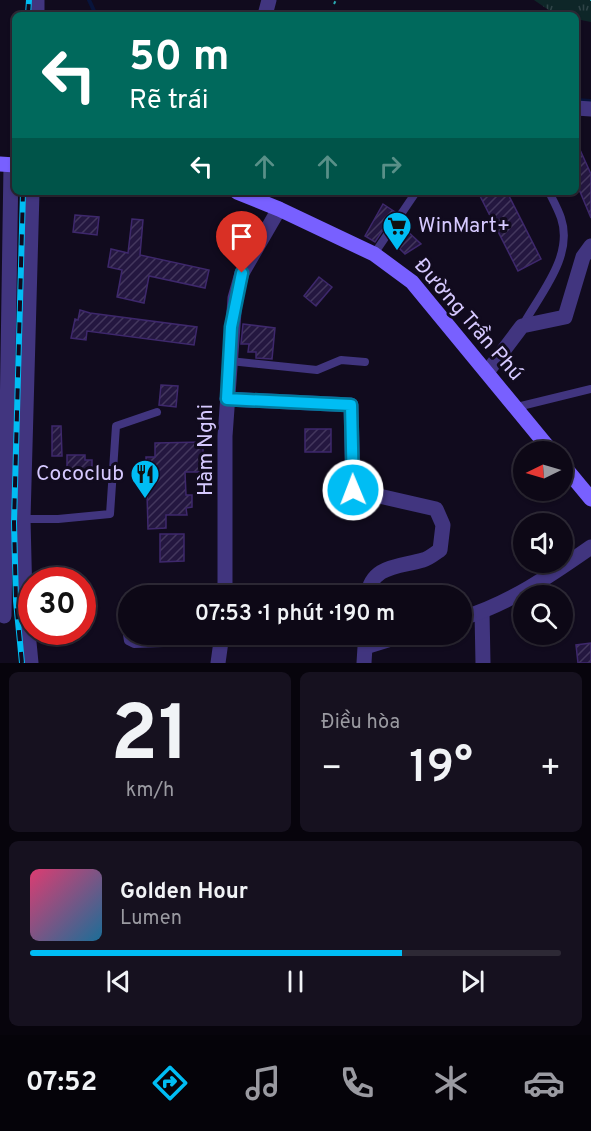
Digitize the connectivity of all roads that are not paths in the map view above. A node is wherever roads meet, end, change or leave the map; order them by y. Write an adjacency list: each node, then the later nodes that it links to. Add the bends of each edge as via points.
1 (10, 164): 13 (street)
2 (32, 195): 22 (street)
3 (244, 195): 6 (street, Đường Trần Phú)
4 (414, 195): 8 (lane)
5 (550, 195): 9 (lane, via 562,219 564,243 550,280)
6 (279, 209): 8 (street, Đường Trần Phú); 10 (street, Hàm Nghi, via 242,273 235,298)
7 (591, 246): 9 (street, via 583,257 565,317)
8 (374, 254): 12 (street, Đường Trần Phú, via 412,282)
9 (522, 326): 12 (street)
10 (229, 361): 11 (lane, via 317,370 341,360); 15 (street, Hàm Nghi)
11 (365, 362)
12 (488, 371): 16 (street, Đường Trần Phú)
13 (4, 386): 20 (street)
14 (591, 389): 16 (lane)
15 (227, 399): 24 (street, Hàm Nghi); 25 (street, via 351,405 353,490 436,509 443,525 440,550 426,559 382,569)
16 (517, 407): 18 (street, Đường Trần Phú)
17 (157, 412): 22 (lane, via 116,426 110,514)
18 (543, 441)
19 (573, 477): 21 (street)
20 (2, 492): 28 (street)
21 (591, 499)
22 (24, 519): 31 (street, via 25,602)
23 (591, 547): 26 (street, via 549,577)
24 (225, 585)
25 (369, 585)
26 (482, 612): 27 (street); 34 (street)
27 (472, 615)
28 (2, 616)
29 (221, 645): 32 (street)
30 (366, 645): 33 (street)
31 (31, 663)
32 (218, 663)
33 (364, 663)
34 (483, 663)

